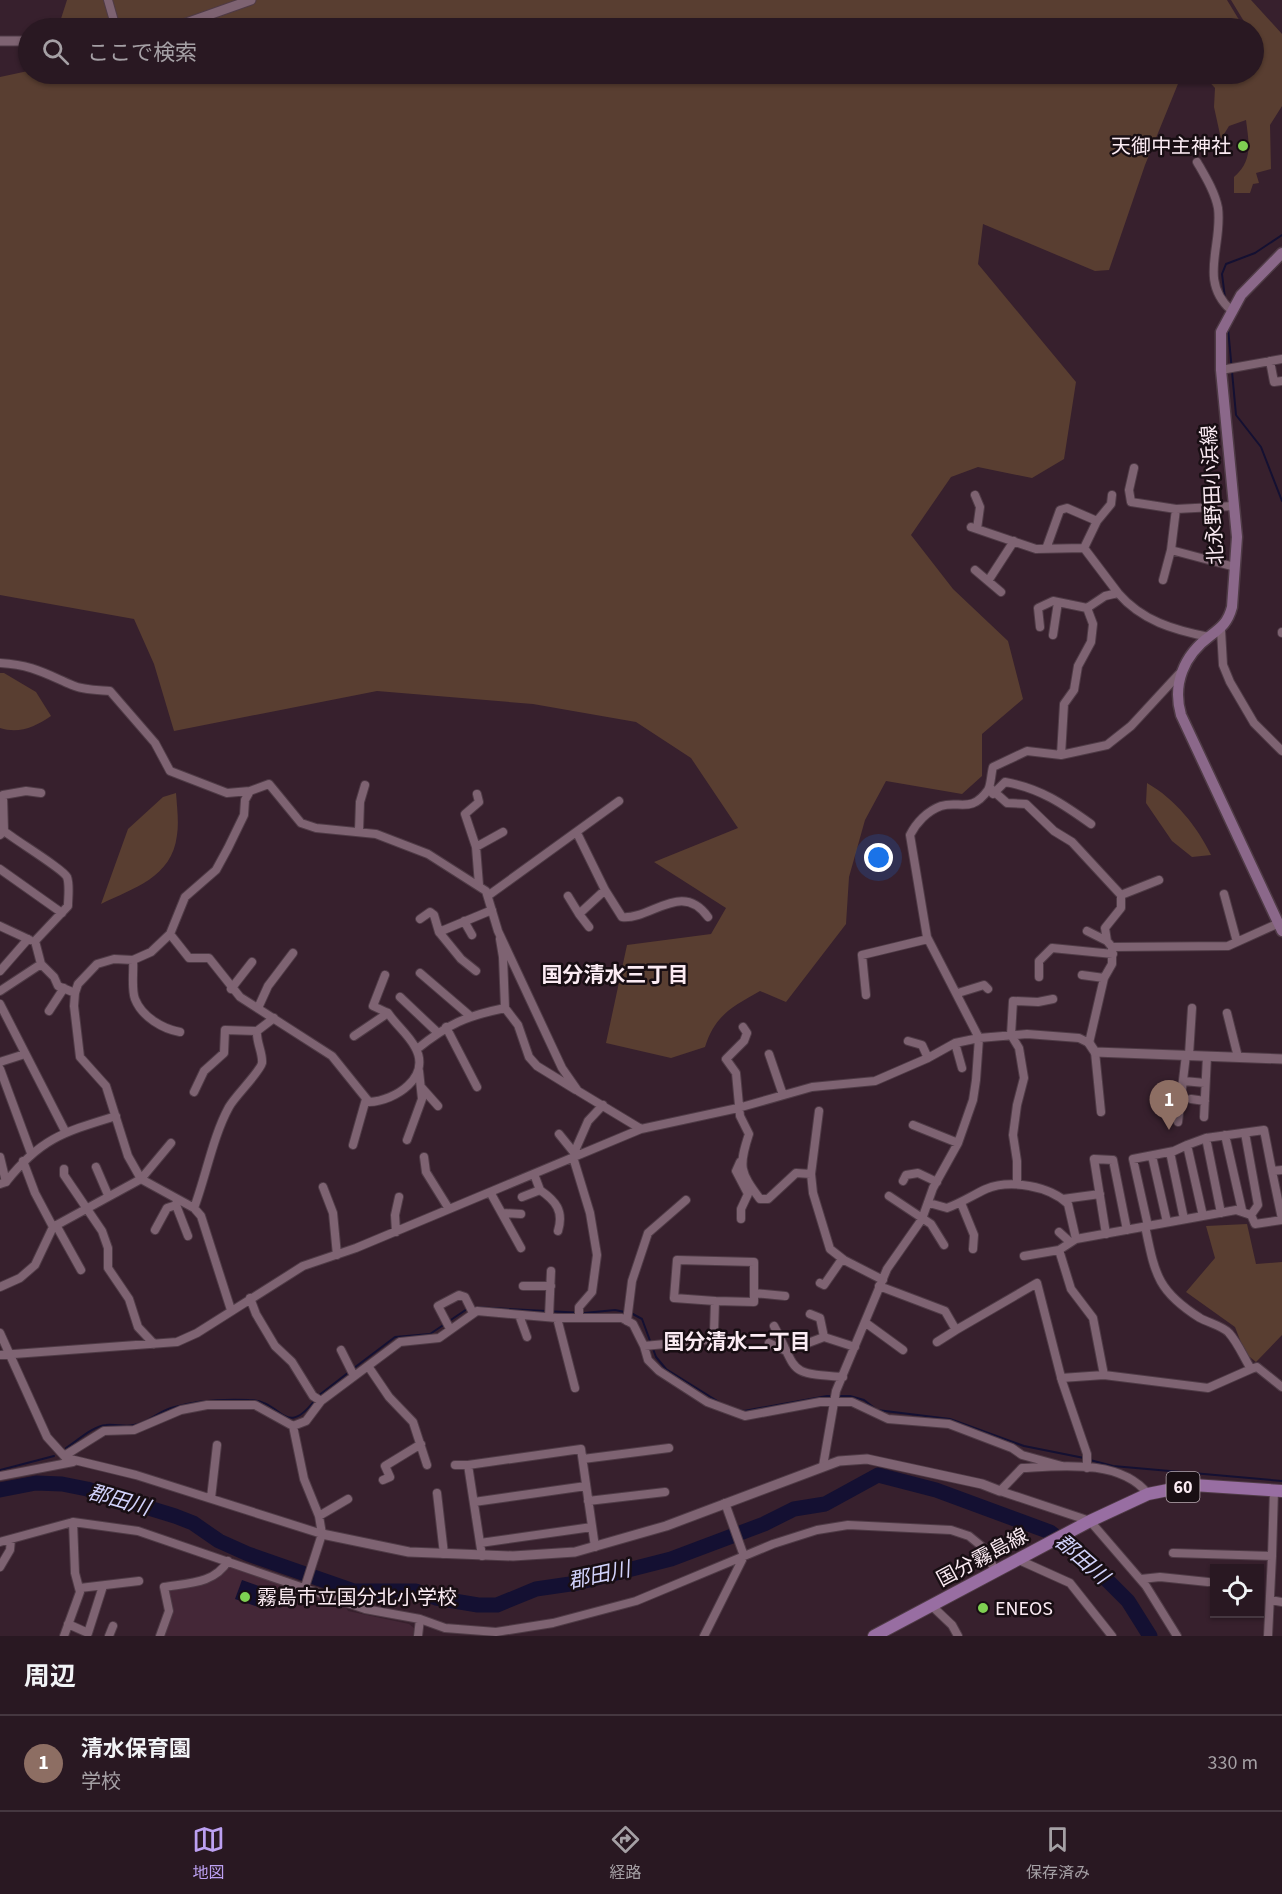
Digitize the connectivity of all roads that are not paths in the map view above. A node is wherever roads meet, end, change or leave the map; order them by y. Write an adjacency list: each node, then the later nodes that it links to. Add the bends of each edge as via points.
1 (108, 0): 3 (street)
2 (250, 0): 4 (street)
3 (113, 18)
4 (200, 18)
5 (0, 40): 6 (street)
6 (18, 41)
7 (1197, 162): 9 (street, via 1218,208 1215,285 1220,300)
8 (1282, 253): 9 (main road, 北永野田小浜線)
9 (1232, 310): 12 (main road, 北永野田小浜線, via 1221,332)
10 (1282, 359): 11 (street)
11 (1270, 362): 12 (street); 13 (street, via 1274,382)
12 (1223, 370): 17 (main road, 北永野田小浜線)
13 (1282, 381)
14 (1134, 468): 18 (street, via 1129,490 1131,502)
15 (975, 495): 20 (street, via 980,507 974,528)
16 (1112, 495): 19 (street, via 1111,504)
17 (1234, 506): 18 (street); 24 (main road, 北永野田小浜線)
18 (1176, 509): 23 (street)
19 (1097, 521): 21 (street); 22 (street, via 1067,508 1060,510)
20 (1014, 542): 22 (street); 27 (street)
21 (1084, 548): 22 (street); 29 (street)
22 (1046, 549)
23 (1171, 550): 24 (street); 26 (street)
24 (1235, 567): 33 (main road, 北永野田小浜線, via 1229,617)
25 (975, 570): 27 (street)
26 (1163, 580)
27 (988, 581): 28 (street)
28 (1001, 592)
29 (1118, 593): 31 (street, via 1093,602); 35 (street, via 1138,613 1177,631)
30 (1058, 602): 31 (street); 32 (street, via 1038,608); 34 (street)
31 (1087, 609): 39 (street, via 1093,624 1091,642 1078,666 1074,690 1064,704)
32 (1040, 627)
33 (1221, 630): 35 (main road); 38 (street, via 1223,664 1230,682 1254,723)
34 (1053, 635)
35 (1209, 637): 37 (main road)
36 (0, 663): 41 (street, via 25,665 74,686 110,691 155,743 170,771 227,793)
37 (1179, 674): 39 (street, via 1131,726 1107,745); 68 (main road, via 1181,715)
38 (1282, 751)
39 (1061, 755): 42 (street, via 1027,751 1008,759 993,767)
40 (365, 785): 47 (street)
41 (250, 791): 47 (street, via 269,784 301,823); 72 (street, via 244,815 216,870 185,897)
42 (991, 791): 46 (street, via 1005,782 1029,786); 58 (street, via 1007,803 1026,804 1072,842); 74 (street, via 964,806 942,806 917,823 910,835)
43 (41, 793): 49 (street, via 3,795)
44 (477, 794): 51 (street, via 479,802 465,814)
45 (619, 801): 50 (street)
46 (1091, 824)
47 (359, 831): 54 (street, via 428,854)
48 (503, 832): 51 (street)
49 (2, 833): 61 (street, via 65,873 68,906)
50 (577, 833): 55 (street); 57 (street)
51 (476, 847): 54 (street)
52 (0, 869): 61 (street)
53 (1159, 880): 58 (street)
54 (479, 885): 57 (street)
55 (604, 890): 62 (street); 63 (street, via 622,917 630,918 668,902 690,902)
56 (1224, 894): 76 (street)
57 (489, 895): 60 (street)
58 (1121, 895): 77 (street, via 1121,908 1105,928)
59 (568, 896): 62 (street)
60 (492, 910): 65 (street); 70 (street)
61 (62, 913): 75 (street)
62 (579, 914): 67 (street)
63 (708, 917)
64 (420, 919): 71 (street, via 430,912 435,915)
65 (464, 921): 71 (street); 73 (street)
66 (0, 926): 75 (street)
67 (589, 927)
68 (1280, 927): 76 (street)
69 (1087, 930): 77 (street)
70 (498, 931): 99 (street); 135 (street, via 555,1058)
71 (439, 932): 83 (street)
72 (170, 934): 79 (street, via 151,952); 90 (street, via 189,958 209,958)
73 (472, 935)
74 (928, 939): 94 (street); 95 (street, via 862,955)
75 (31, 940): 81 (street); 82 (street)
76 (1237, 942): 77 (street, via 1219,947)
77 (1110, 947): 87 (street, via 1052,948 1039,961); 88 (street, via 1112,964)
78 (293, 953): 98 (street, via 268,986)
79 (133, 960): 93 (street, via 114,959 97,964 78,984); 110 (street, via 135,999 152,1020)
80 (252, 962): 90 (street)
81 (41, 964): 89 (street); 92 (street)
82 (0, 971)
83 (476, 971)
84 (420, 973): 105 (street)
85 (386, 975): 103 (street, via 385,988 369,1004)
86 (1082, 975): 88 (street)
87 (1039, 977)
88 (1104, 978): 117 (street)
89 (63, 988): 93 (street); 102 (street)
90 (231, 989): 98 (street)
91 (988, 989): 94 (street, via 978,985)
92 (0, 991)
93 (75, 993): 146 (street, via 80,1057 106,1086)
94 (958, 993): 114 (street)
95 (866, 995)
96 (400, 998): 111 (street)
97 (1053, 999): 112 (street, via 1013,1001)
98 (258, 1008): 106 (street)
99 (505, 1008): 105 (street); 135 (street, via 518,1025 529,1057)
100 (1192, 1008): 122 (street)
101 (1, 1009): 120 (street)
102 (49, 1011)
103 (388, 1013): 113 (street); 118 (street)
104 (1227, 1013): 124 (street)
105 (469, 1015): 107 (street)
106 (274, 1018): 109 (street); 138 (street, via 332,1056)
107 (447, 1027): 111 (street); 133 (street)
108 (743, 1027): 143 (street, via 747,1033 744,1041 726,1059 736,1073)
109 (256, 1031): 136 (street, via 225,1030 224,1053 204,1071); 194 (street, via 262,1058 260,1069 229,1108)
110 (180, 1032)
111 (437, 1032): 118 (street)
112 (1011, 1035): 114 (street); 117 (street, via 1079,1038); 179 (street, via 1019,1048 1024,1078 1013,1135)
113 (354, 1036)
114 (979, 1038): 116 (street); 158 (street, via 973,1100)
115 (908, 1041): 125 (street, via 922,1045)
116 (955, 1043): 125 (street); 128 (street)
117 (1089, 1043): 119 (street)
118 (417, 1049): 130 (street)
119 (1095, 1052): 122 (street); 145 (street)
120 (25, 1054): 127 (street); 151 (street)
121 (769, 1054): 137 (street)
122 (1187, 1055): 123 (street); 131 (street)
123 (1207, 1056): 124 (street); 132 (street)
124 (1238, 1057): 126 (street)
125 (928, 1058): 137 (street, via 875,1081 812,1087)
126 (1282, 1059)
127 (0, 1062)
128 (962, 1068)
129 (0, 1069): 162 (street)
130 (418, 1069): 134 (street); 138 (street, via 413,1081 400,1092 382,1101)
131 (1184, 1081): 132 (street); 148 (street)
132 (1205, 1083): 140 (street)
133 (477, 1087)
134 (422, 1088): 141 (street); 156 (street, via 422,1099)
135 (578, 1091): 142 (street)
136 (194, 1092)
137 (783, 1095): 143 (street)
138 (366, 1099): 159 (street)
139 (1191, 1099): 140 (street)
140 (1204, 1101): 147 (street)
141 (438, 1106)
142 (603, 1106): 150 (street); 163 (street, via 588,1121)
143 (738, 1108): 150 (street); 167 (street, via 749,1134)
144 (819, 1111): 174 (street)
145 (1101, 1113)
146 (116, 1116): 151 (street); 175 (street, via 128,1156)
147 (1204, 1117)
148 (1178, 1122)
149 (913, 1125): 158 (street)
150 (641, 1129): 163 (street)
151 (65, 1131): 162 (street)
152 (1245, 1133): 154 (street); 172 (street, via 1264,1130); 200 (street, via 1258,1205)
153 (559, 1134): 163 (street)
154 (1226, 1135): 155 (street); 196 (street)
155 (1206, 1138): 160 (street); 197 (street)
156 (407, 1140)
157 (171, 1143): 175 (street)
158 (958, 1143): 177 (street)
159 (353, 1145)
160 (1187, 1145): 161 (street); 201 (street)
161 (1170, 1152): 164 (street); 204 (street)
162 (31, 1153): 168 (street)
163 (575, 1155): 173 (street); 240 (street, via 597,1255 592,1292 579,1307)
164 (1152, 1156): 206 (street); 208 (street, via 1133,1159)
165 (0, 1157): 178 (street)
166 (424, 1157): 195 (street, via 422,1172)
167 (740, 1160): 174 (street, via 743,1177 760,1199 774,1196 796,1173); 202 (street, via 736,1171 748,1194)
168 (23, 1161): 178 (street); 207 (street, via 35,1193)
169 (96, 1167): 184 (street)
170 (64, 1168): 193 (street, via 64,1175)
171 (1282, 1170): 172 (street)
172 (1272, 1171): 205 (street)
173 (534, 1174): 181 (street); 182 (street)
174 (810, 1174): 223 (street, via 830,1249)
175 (141, 1179): 184 (street); 190 (street)
176 (903, 1181): 177 (street, via 906,1175 918,1173)
177 (938, 1182): 191 (street)
178 (3, 1183)
179 (1017, 1185): 188 (street, via 1053,1192); 192 (street, via 987,1188)
180 (323, 1186): 221 (street, via 333,1213)
181 (540, 1190): 187 (street); 211 (street, via 554,1200 560,1211)
182 (490, 1192): 195 (street); 198 (street)
183 (1100, 1194): 188 (street); 210 (street, via 1094,1159 1113,1160); 214 (street)
184 (108, 1195): 193 (street)
185 (889, 1196): 203 (street)
186 (399, 1197): 212 (street)
187 (522, 1197)
188 (1063, 1199): 216 (street, via 1068,1204)
189 (686, 1200): 241 (street, via 648,1233 633,1281)
190 (177, 1202): 194 (street); 209 (street, via 167,1208); 215 (street)
191 (929, 1203): 192 (street, via 947,1208); 203 (street)
192 (961, 1203): 219 (street, via 974,1235)
193 (85, 1208): 207 (street); 252 (street, via 102,1231 108,1248 108,1268 129,1299 138,1327)
194 (194, 1208): 235 (street, via 204,1223)
195 (449, 1209): 212 (street)
196 (1242, 1210): 197 (street); 200 (street)
197 (1221, 1213): 201 (street)
198 (503, 1214): 199 (street); 218 (street)
199 (521, 1214)
200 (1251, 1215): 205 (street, via 1255,1224)
201 (1203, 1216): 204 (street)
202 (741, 1219)
203 (922, 1219): 217 (street, via 931,1224); 227 (street)
204 (1184, 1219): 206 (street)
205 (1282, 1219)
206 (1167, 1222): 208 (street)
207 (55, 1226): 224 (street); 230 (street, via 35,1265 20,1278)
208 (1147, 1226): 210 (street); 261 (street, via 1161,1286 1201,1318 1228,1332)
209 (155, 1230)
210 (1127, 1230): 214 (street)
211 (558, 1231)
212 (396, 1232): 221 (street)
213 (1059, 1232): 216 (street)
214 (1106, 1234): 216 (street)
215 (188, 1236)
216 (1073, 1241): 220 (street)
217 (944, 1245)
218 (521, 1248)
219 (973, 1249)
220 (1059, 1250): 222 (street); 263 (street, via 1071,1289 1093,1318)
221 (338, 1255): 233 (street, via 303,1266)
222 (1024, 1256)
223 (842, 1259): 226 (street, via 828,1281); 227 (street)
224 (81, 1270)
225 (551, 1271): 229 (street)
226 (820, 1283)
227 (881, 1283): 242 (street); 245 (street, via 945,1311)
228 (523, 1286): 229 (street)
229 (551, 1286): 239 (street)
230 (0, 1287)
231 (754, 1293): 232 (street); 234 (street, via 754,1302); 234 (street, via 754,1262 677,1260 674,1298)
232 (785, 1296)
233 (250, 1298): 235 (street); 269 (street, via 275,1346 292,1362)
234 (715, 1301): 253 (street, via 714,1332 708,1340)
235 (231, 1310): 252 (street, via 177,1342)
236 (473, 1313): 238 (street); 243 (street); 243 (street, via 465,1297 459,1295 438,1306)
237 (810, 1314): 248 (street, via 820,1318)
238 (519, 1316): 239 (street); 247 (street)
239 (552, 1317): 240 (street); 267 (street)
240 (579, 1318): 241 (street)
241 (628, 1319): 253 (street)
242 (866, 1323): 254 (street); 256 (street)
243 (448, 1326): 260 (street, via 439,1338 400,1342)
244 (774, 1326): 257 (street)
245 (956, 1330): 250 (street); 265 (street, via 1037,1283)
246 (0, 1333): 259 (street)
247 (527, 1337)
248 (824, 1337): 251 (street); 254 (street)
249 (769, 1342): 257 (street)
250 (937, 1342)
251 (808, 1343)
252 (154, 1344): 259 (street)
253 (649, 1346): 268 (street, via 648,1360 659,1371 707,1402 746,1416)
254 (855, 1347): 264 (street)
255 (341, 1350): 262 (street)
256 (903, 1350)
257 (786, 1352): 264 (street, via 795,1368 804,1374)
258 (0, 1355): 259 (street)
259 (9, 1356): 274 (street, via 47,1437)
260 (368, 1366): 262 (street); 271 (street, via 412,1422)
261 (1251, 1369): 263 (street, via 1208,1388); 266 (street, via 1257,1367)
262 (354, 1375): 269 (street)
263 (1104, 1375): 265 (street)
264 (843, 1377): 268 (street)
265 (1061, 1378): 277 (street)
266 (1282, 1387)
267 (575, 1388)
268 (835, 1396): 281 (street); 282 (street, via 888,1419 949,1424 1022,1455)
269 (317, 1399): 270 (street, via 306,1421)
270 (293, 1426): 274 (street, via 255,1405 207,1405 182,1410 134,1430 104,1431); 296 (street, via 304,1479)
271 (421, 1444): 278 (street); 284 (street, via 383,1462 390,1477)
272 (216, 1445): 291 (street)
273 (669, 1448): 275 (street)
274 (64, 1456): 276 (street)
275 (583, 1459): 280 (street, via 581,1449); 285 (street)
276 (74, 1462): 283 (street); 291 (street, via 136,1474)
277 (1087, 1462): 282 (street); 290 (street, via 1128,1476)
278 (427, 1465)
279 (455, 1465): 280 (street)
280 (468, 1465): 294 (street)
281 (823, 1466): 287 (street, via 867,1459); 295 (street)
282 (1062, 1466): 287 (street, via 1022,1468)
283 (0, 1476)
284 (383, 1480)
285 (586, 1486): 293 (street); 294 (street)
286 (1278, 1490): 290 (main road, 国分霧島線 / 60, via 1193,1485); 309 (street)
287 (1000, 1491): 297 (street)
288 (665, 1492): 293 (street)
289 (437, 1493): 306 (street)
290 (1149, 1494): 297 (main road, 国分霧島線 / 60)
291 (211, 1498): 300 (street)
292 (348, 1499): 296 (street)
293 (588, 1501): 299 (street)
294 (474, 1502): 303 (street)
295 (725, 1503): 304 (street); 308 (street)
296 (319, 1516): 300 (street)
297 (1090, 1521): 310 (main road, 国分霧島線 / 60); 314 (street)
298 (74, 1522): 301 (street); 311 (street, via 138,1531); 318 (street, via 75,1573)
299 (592, 1527): 303 (street); 304 (street)
300 (322, 1536): 306 (street, via 409,1552); 319 (street)
301 (11, 1539): 302 (street); 312 (street)
302 (0, 1542)
303 (480, 1543): 307 (street)
304 (595, 1547): 307 (street, via 575,1552)
305 (1173, 1553): 309 (street)
306 (444, 1554): 307 (street)
307 (482, 1556)
308 (744, 1556): 313 (street, via 817,1530 848,1525 951,1530 969,1536 985,1549); 323 (street, via 636,1601 553,1623 496,1632 445,1628); 331 (street)
309 (1272, 1556): 320 (street)
310 (1018, 1560): 313 (main road, 国分霧島線 / 60); 334 (street, via 1070,1583)
311 (228, 1561): 319 (street); 329 (street, via 210,1579 164,1587 169,1611)
312 (0, 1567)
313 (994, 1571): 322 (main road, 国分霧島線 / 60)
314 (1141, 1579): 316 (street); 335 (street)
315 (139, 1581): 317 (street)
316 (1208, 1582)
317 (103, 1586): 318 (street); 326 (street)
318 (80, 1588): 324 (street)
319 (305, 1588): 323 (street, via 365,1609)
320 (1270, 1600): 321 (street); 336 (street)
321 (1282, 1602)
322 (932, 1606): 332 (main road, 国分霧島線 / 60); 333 (street)
323 (420, 1619): 330 (street)
324 (68, 1624): 326 (street); 327 (street)
325 (113, 1626): 328 (street)
326 (87, 1635)
327 (64, 1636)
328 (109, 1636)
329 (160, 1636)
330 (418, 1636)
331 (704, 1636)
332 (874, 1636)
333 (958, 1636)
334 (1112, 1636)
335 (1177, 1636)
336 (1268, 1636)

